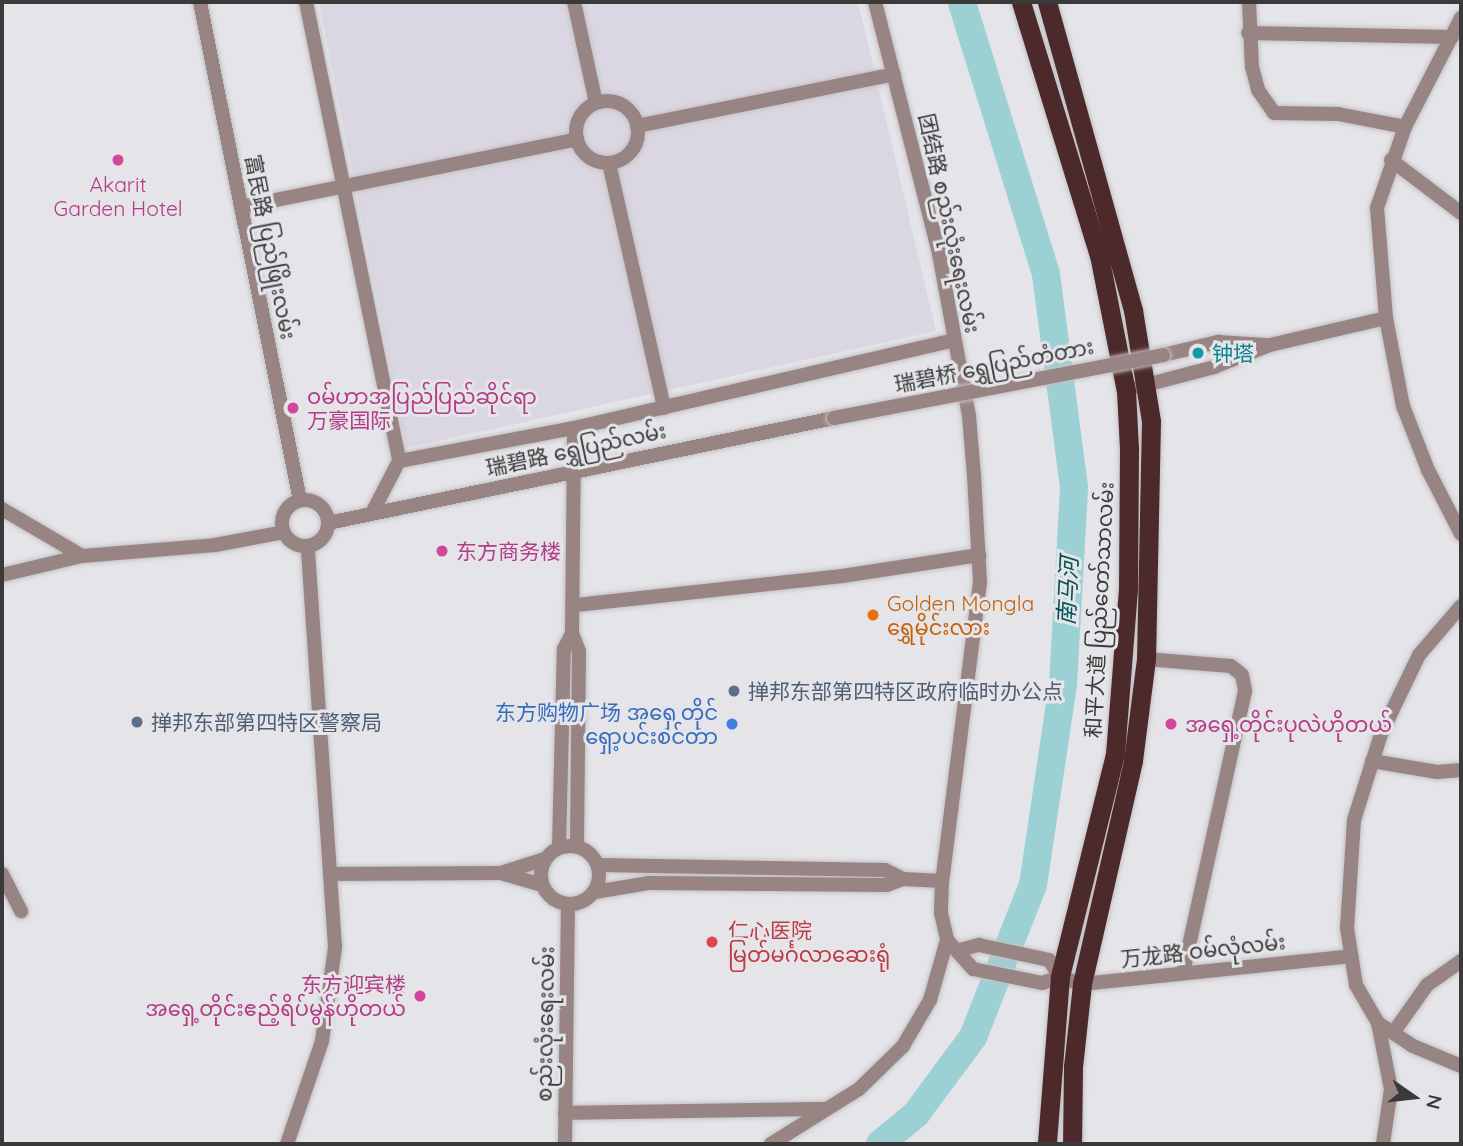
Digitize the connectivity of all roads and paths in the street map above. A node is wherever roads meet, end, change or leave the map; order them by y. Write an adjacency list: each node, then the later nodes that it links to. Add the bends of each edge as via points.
1 (200, 2): 19 (street, 富民路 ပြည်ဖြိုးလမ်း)
2 (306, 2): 18 (street)
3 (574, 2): 12 (street)
4 (875, 2): 11 (street, 团结路 စည်းလုံးရေးလမ်း)
5 (1021, 2): 25 (highway, 和平大道 ပြည်တော်သာလမ်း, via 1098,255)
6 (1047, 2): 24 (highway, 和平大道 ပြည်တော်သာလမ်း, via 1133,310)
7 (1249, 2): 9 (street)
8 (1461, 18): 10 (street)
9 (1248, 33): 10 (street); 14 (street, via 1258,90 1275,113 1338,114)
10 (1452, 37): 14 (street)
11 (894, 74): 13 (street); 22 (street, 团结路 စည်းလုံးရေးလမ်း, via 939,254)
12 (596, 103): 13 (street, via 620,104); 15 (street, via 579,119)
13 (637, 126): 17 (street, via 629,153)
14 (1405, 127): 16 (street)
15 (577, 139): 17 (street, via 586,155); 18 (street)
16 (1391, 160): 20 (street); 21 (street, via 1377,208)
17 (609, 163): 26 (street)
18 (343, 186): 19 (street); 29 (street)
19 (241, 207): 31 (street, 富民路 ပြည်ဖြိုးလမ်း)
20 (1461, 213)
21 (1386, 318): 23 (street); 36 (street, via 1403,406 1428,470)
22 (954, 340): 26 (street); 38 (street, 团结路 စည်းလုံးရေးလမ်း, via 969,416)
23 (1270, 345): 24 (street, via 1214,367); 27 (street, 瑞碧桥 ရွှေပြည်တံတား, bridge, via 1219,342)
24 (1148, 384): 25 (street); 44 (highway, 和平大道 ပြည်တော်သာလမ်း, via 1153,515)
25 (1126, 391): 65 (highway, 和平大道 ပြည်တော်သာလမ်း, via 1128,589 1115,754)
26 (664, 408): 28 (street)
27 (834, 418): 30 (street, 瑞碧路 ရွှေပြည်လမ်း)
28 (574, 428): 29 (street); 30 (street)
29 (399, 461): 33 (street)
30 (574, 470): 33 (street, 瑞碧路 ရွှေပြည်လမ်း); 41 (street)
31 (300, 500): 34 (street, via 319,505); 35 (street, via 284,513)
32 (2, 509): 39 (street)
33 (372, 513): 34 (street, 瑞碧路 ရွှေပြည်လမ်း)
34 (328, 523): 37 (street, via 320,540)
35 (284, 532): 37 (street, via 293,543); 39 (street, via 215,545)
36 (1461, 534)
37 (308, 546): 53 (street)
38 (979, 555): 41 (street, via 842,576); 55 (street, 团结路 စည်းလုံးရေးလမ်း, via 973,650)
39 (82, 556): 40 (street)
40 (2, 575)
41 (576, 605): 43 (street)
42 (1461, 606): 45 (street, via 1419,655)
43 (572, 633): 47 (street, via 579,651); 48 (street, via 564,649)
44 (1146, 659): 64 (street, via 1231,666 1242,675 1245,691); 66 (highway, 和平大道 ပြည်တော်သာလမ်း, via 1133,761)
45 (1372, 761): 46 (street, via 1437,772); 62 (street, via 1354,820 1347,928)
46 (1461, 770)
47 (577, 846): 48 (street); 50 (street)
48 (559, 848): 49 (street)
49 (545, 859): 51 (street); 56 (street)
50 (598, 865): 54 (street, via 885,870); 57 (street)
51 (501, 873): 53 (street); 56 (street)
52 (2, 874): 59 (street)
53 (330, 874): 72 (street, via 335,947 322,1041)
54 (903, 879): 55 (street); 57 (street, via 887,885 649,883)
55 (942, 881): 60 (street, 团结路 စည်းလုံးရေးလမ်း, via 941,914)
56 (542, 885): 58 (street, via 552,898)
57 (594, 891): 58 (street, via 587,899)
58 (568, 904): 71 (street, စည်းလုံးရေးလမ်း)
59 (21, 911)
60 (947, 940): 61 (street); 70 (street, via 930,1000 903,1046 859,1089)
61 (960, 950): 65 (street, 万龙路 ဝမ်လုံလမ်း, via 973,970); 65 (street, via 979,945 1049,960)
62 (1352, 956): 64 (street, 万龙路 ဝမ်လုံလမ်း); 67 (street, via 1356,985)
63 (1461, 961): 68 (street, via 1427,985)
64 (1183, 974): 66 (street, 万龙路 ဝမ်လုံလမ်း)
65 (1051, 980): 66 (street, 万龙路 ဝမ်လုံလမ်း); 75 (highway, 和平大道 ပြည်တော်သာလမ်း)
66 (1082, 984): 76 (highway, 和平大道 ပြည်တော်သာလမ်း, via 1073,1068)
67 (1378, 1023): 68 (street); 77 (street, via 1391,1089)
68 (1393, 1033): 69 (street)
69 (1461, 1066)
70 (830, 1109): 71 (street); 74 (street)
71 (565, 1113): 73 (street, စည်းလုံးရေးလမ်း)
72 (288, 1144)
73 (565, 1144)
74 (771, 1144)
75 (1047, 1144)
76 (1072, 1144)
77 (1383, 1144)

